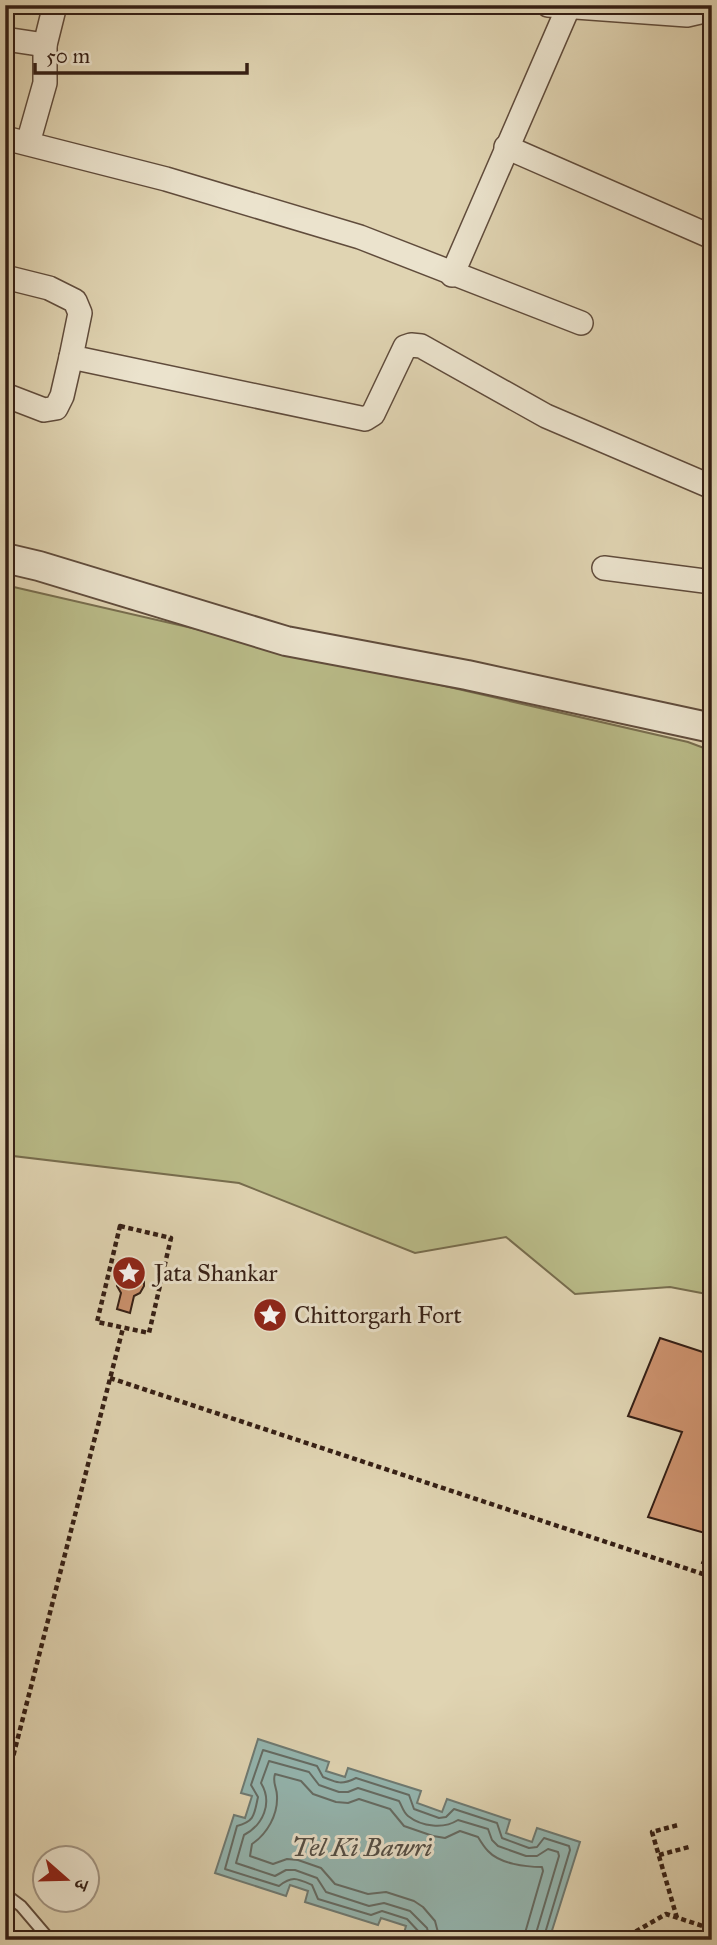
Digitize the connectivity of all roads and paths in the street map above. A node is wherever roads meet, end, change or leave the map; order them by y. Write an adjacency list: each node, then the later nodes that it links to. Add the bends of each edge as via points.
1 (55, 5): 5 (street)
2 (711, 5): 3 (street, via 687,15)
3 (558, 7): 7 (street)
4 (5, 39): 5 (street)
5 (45, 45): 6 (street, via 45,83)
6 (17, 140): 9 (street, via 307,220)
7 (506, 147): 8 (street); 9 (street)
8 (712, 237)
9 (452, 275): 11 (street)
10 (5, 277): 12 (street, via 49,288 75,301 80,313)
11 (581, 323)
12 (71, 357): 13 (street, via 56,408 44,410); 14 (street, via 365,419 373,414 405,347 421,346 546,416)
13 (5, 395)
14 (712, 487)
15 (5, 558): 18 (street, via 286,641)
16 (604, 568): 17 (street)
17 (712, 582)
18 (712, 728)
19 (123, 1328): 19 (path, via 97,1322 120,1226 171,1238 149,1334); 20 (path)
20 (110, 1378): 21 (path); 22 (path)
21 (712, 1577)
22 (5, 1788)
23 (678, 1825): 25 (path, via 652,1832)
24 (689, 1847): 25 (path)
25 (659, 1855): 27 (path)
26 (5, 1894): 29 (lane)
27 (677, 1918): 28 (path); 30 (path, via 666,1914)
28 (712, 1929)
29 (50, 1940)
30 (621, 1940)

